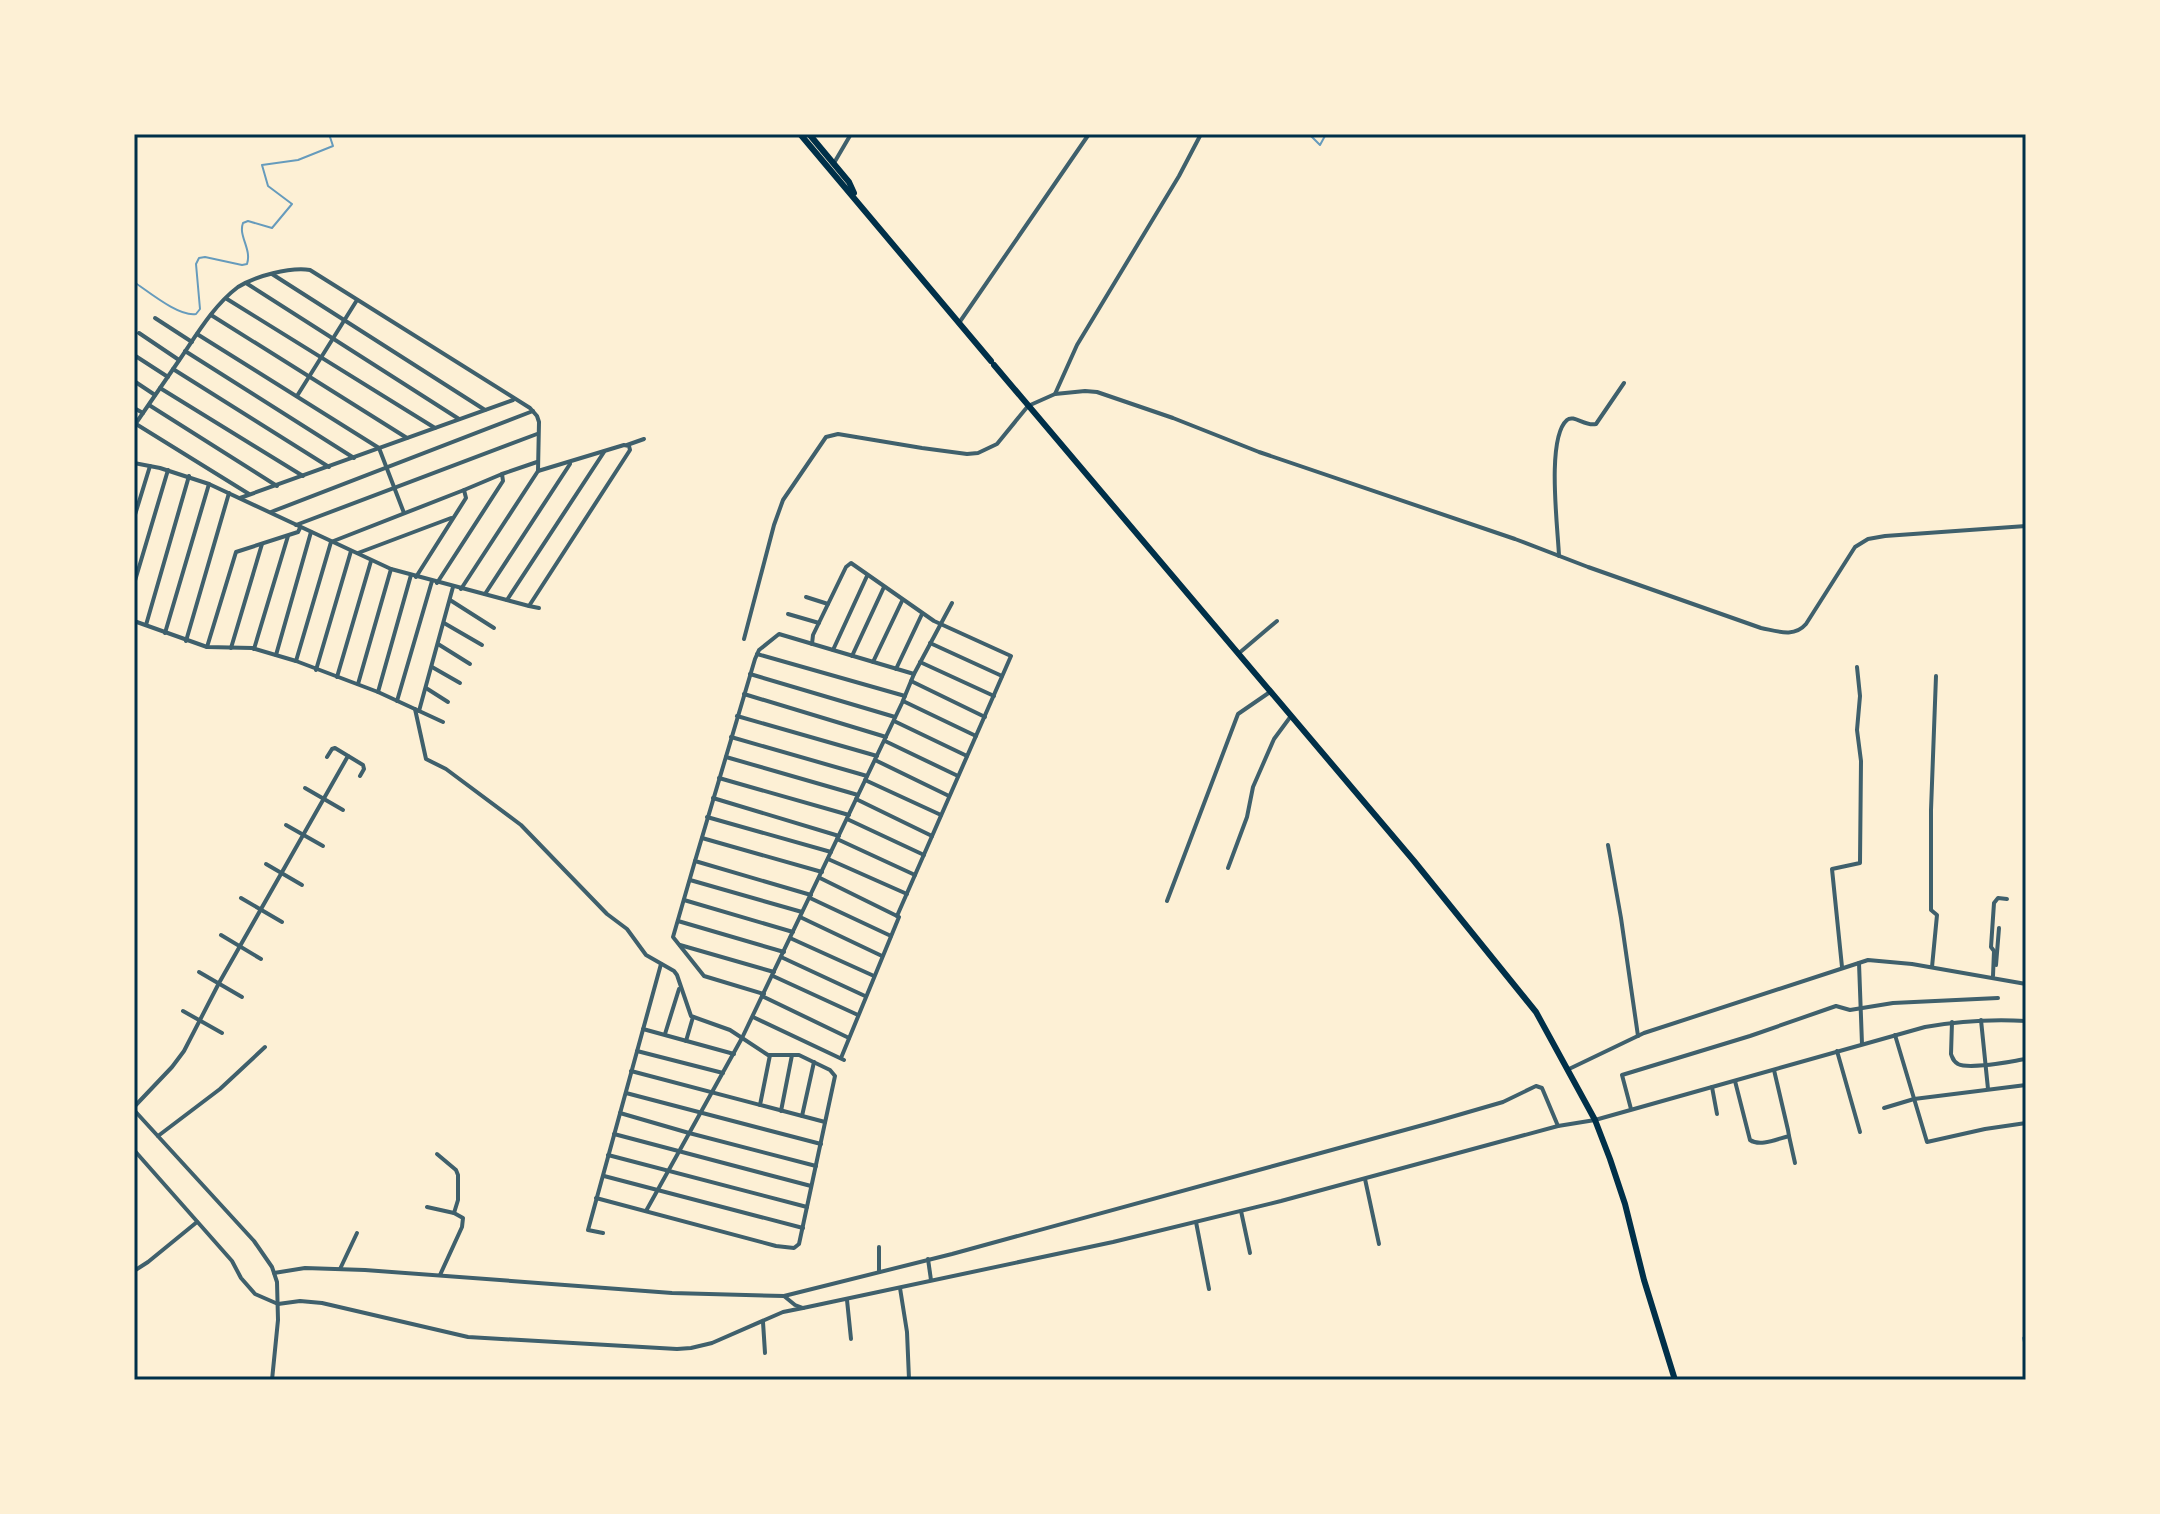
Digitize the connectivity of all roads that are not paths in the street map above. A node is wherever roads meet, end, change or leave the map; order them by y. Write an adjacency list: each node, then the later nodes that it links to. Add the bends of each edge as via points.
1 (800, 134): 7 (highway)
2 (809, 134): 6 (highway)
3 (851, 134): 6 (street)
4 (1089, 134): 15 (street)
5 (1201, 134): 30 (street, via 1077,345)
6 (834, 164): 7 (highway)
7 (859, 203): 15 (highway)
8 (272, 274): 9 (street); 11 (street, via 310,270); 14 (street)
9 (246, 283): 10 (street); 18 (street)
10 (226, 299): 12 (street); 22 (street)
11 (357, 300): 14 (street); 33 (street)
12 (211, 315): 17 (street); 26 (street)
13 (155, 318): 19 (street)
14 (344, 320): 18 (street); 37 (street)
15 (959, 323): 35 (highway)
16 (139, 333): 23 (street)
17 (197, 334): 19 (street); 32 (street)
18 (333, 339): 22 (street); 40 (street)
19 (192, 342): 20 (street)
20 (185, 351): 23 (street); 49 (street)
21 (134, 355): 25 (street)
22 (321, 357): 26 (street); 42 (street)
23 (179, 360): 24 (street)
24 (173, 369): 25 (street); 54 (street)
25 (168, 377): 29 (street)
26 (309, 377): 32 (street); 44 (street)
27 (134, 381): 31 (street)
28 (1624, 383): 79 (street, via 1596,424 1570,418 1558,438)
29 (160, 388): 31 (street); 60 (street)
30 (1055, 394): 35 (street); 79 (street, via 1097,392)
31 (155, 395): 34 (street)
32 (297, 396): 47 (street)
33 (514, 400): 37 (street); 38 (street)
34 (149, 405): 39 (street); 62 (street)
35 (1028, 406): 108 (street, via 997,444 978,453 838,434 826,437 783,500); 119 (highway)
36 (134, 408): 39 (street)
37 (485, 410): 40 (street)
38 (533, 411): 43 (street); 55 (street)
39 (143, 413): 41 (street)
40 (459, 419): 42 (street)
41 (135, 425): 66 (street)
42 (435, 428): 44 (street)
43 (538, 434): 50 (street); 63 (street)
44 (407, 438): 47 (street)
45 (644, 439): 46 (street)
46 (627, 445): 48 (street); 96 (street, via 629,453)
47 (379, 448): 49 (street); 55 (street)
48 (604, 452): 51 (street); 92 (street)
49 (354, 458): 54 (street)
50 (538, 461): 57 (street); 58 (street)
51 (572, 462): 57 (street); 89 (street)
52 (134, 463): 53 (street)
53 (150, 466): 56 (street); 71 (street)
54 (329, 467): 60 (street)
55 (386, 468): 63 (street); 68 (street)
56 (168, 470): 59 (street); 85 (street)
57 (538, 471): 88 (street)
58 (502, 474): 64 (street); 84 (street, via 503,481)
59 (189, 476): 61 (street); 105 (street)
60 (303, 476): 62 (street)
61 (209, 484): 65 (street); 107 (street)
62 (277, 486): 66 (street)
63 (394, 488): 69 (street); 72 (street)
64 (464, 490): 69 (street); 70 (street, via 466,498)
65 (229, 493): 67 (street); 109 (street)
66 (249, 494): 67 (street)
67 (240, 498): 68 (street)
68 (271, 512): 72 (street)
69 (404, 513): 76 (street)
70 (453, 517): 78 (street); 83 (street)
71 (134, 518)
72 (299, 526): 74 (street); 75 (street)
73 (2026, 526): 79 (street, via 1862,541 1806,624 1790,633 1761,628)
74 (311, 532): 76 (street); 120 (street)
75 (289, 535): 77 (street); 116 (street)
76 (331, 542): 78 (street); 122 (street)
77 (262, 544): 114 (street, via 236,552); 115 (street)
78 (354, 552): 80 (street); 129 (street)
79 (1559, 556)
80 (371, 561): 81 (street); 134 (street)
81 (391, 569): 83 (street); 137 (street)
82 (867, 575): 87 (street); 95 (street, via 848,564); 117 (street)
83 (414, 576): 84 (street); 139 (street)
84 (435, 582): 86 (street); 144 (street)
85 (134, 584)
86 (453, 587): 88 (street); 91 (street)
87 (884, 587): 93 (street); 121 (street)
88 (461, 589): 89 (street)
89 (485, 594): 92 (street)
90 (806, 597): 95 (street)
91 (450, 600): 102 (street); 106 (street)
92 (507, 600): 96 (street)
93 (902, 601): 99 (street); 123 (street)
94 (952, 603): 104 (street)
95 (828, 604): 103 (street)
96 (529, 606): 97 (street)
97 (539, 608)
98 (788, 614): 103 (street)
99 (922, 614): 104 (street); 128 (street)
100 (134, 621): 105 (street)
101 (1277, 621): 119 (street)
102 (444, 623): 111 (street); 113 (street)
103 (819, 623): 112 (street)
104 (940, 624): 110 (street); 132 (street, via 1011,656)
105 (146, 625): 107 (street)
106 (494, 628)
107 (165, 633): 109 (street)
108 (744, 639)
109 (186, 641): 114 (street)
110 (930, 643): 124 (street); 132 (street)
111 (438, 644): 125 (street); 126 (street)
112 (812, 644): 117 (street); 118 (street, via 779,634)
113 (482, 645)
114 (207, 647): 115 (street)
115 (231, 648): 116 (street)
116 (254, 649): 120 (street)
117 (833, 650): 121 (street)
118 (757, 654): 130 (street); 143 (street)
119 (1238, 654): 140 (highway)
120 (276, 655): 122 (street)
121 (852, 656): 123 (street)
122 (296, 661): 129 (street)
123 (873, 662): 128 (street)
124 (920, 662): 131 (street); 142 (street)
125 (470, 664)
126 (432, 667): 136 (street); 138 (street)
127 (1857, 667): 215 (street, via 1860,863 1832,869)
128 (896, 669): 131 (street)
129 (316, 670): 134 (street)
130 (750, 674): 141 (street); 150 (street)
131 (914, 674): 135 (street)
132 (1002, 676): 142 (street)
133 (1936, 676): 216 (street, via 1931,910 1937,915)
134 (337, 677): 137 (street)
135 (911, 681): 143 (street); 149 (street)
136 (460, 683)
137 (358, 684): 139 (street)
138 (426, 688): 145 (street); 146 (street)
139 (378, 692): 144 (street)
140 (1270, 692): 148 (highway); 197 (street, via 1238,714)
141 (744, 694): 147 (street); 154 (street)
142 (994, 696): 149 (street)
143 (904, 699): 150 (street); 152 (street)
144 (397, 701): 146 (street)
145 (448, 702)
146 (417, 710): 151 (street); 214 (street, via 426,759 521,825 627,929 646,955)
147 (737, 716): 153 (street); 159 (street)
148 (1291, 716): 185 (street, via 1274,739 1253,787); 255 (highway, via 1508,975)
149 (985, 717): 152 (street)
150 (894, 719): 154 (street); 156 (street)
151 (443, 722)
152 (976, 736): 156 (street)
153 (731, 737): 158 (street); 163 (street)
154 (885, 739): 159 (street); 161 (street)
155 (348, 756): 157 (street, via 333,748); 160 (street, via 364,767); 168 (street)
156 (967, 756): 161 (street)
157 (327, 757)
158 (725, 757): 162 (street); 166 (street)
159 (876, 758): 163 (street); 165 (street)
160 (360, 776)
161 (958, 776): 165 (street)
162 (719, 778): 167 (street); 172 (street)
163 (866, 778): 166 (street); 170 (street)
164 (305, 788): 168 (street)
165 (949, 796): 170 (street)
166 (857, 797): 172 (street); 175 (street)
167 (713, 798): 171 (street); 176 (street)
168 (324, 800): 169 (street); 174 (street)
169 (343, 810)
170 (941, 815): 175 (street)
171 (707, 817): 177 (street); 180 (street)
172 (848, 817): 176 (street); 181 (street)
173 (286, 825): 174 (street)
174 (303, 835): 179 (street); 186 (street)
175 (932, 836): 181 (street)
176 (838, 837): 180 (street); 188 (street)
177 (702, 838): 183 (street); 187 (street)
178 (1608, 845): 241 (street)
179 (323, 846)
180 (831, 852): 182 (street)
181 (924, 855): 188 (street)
182 (828, 859): 187 (street); 192 (street)
183 (695, 861): 190 (street); 193 (street)
184 (266, 864): 186 (street)
185 (1228, 868)
186 (282, 872): 191 (street); 198 (street)
187 (822, 872): 189 (street)
188 (915, 875): 192 (street)
189 (819, 878): 193 (street); 200 (street)
190 (690, 880): 196 (street); 199 (street)
191 (302, 885)
192 (907, 894): 200 (street)
193 (810, 896): 199 (street); 206 (street)
194 (241, 898): 198 (street)
195 (2007, 899): 220 (street, via 1994,903)
196 (684, 900): 201 (street); 204 (street)
197 (1167, 901)
198 (261, 909): 202 (street); 209 (street)
199 (801, 915): 204 (street); 211 (street)
200 (897, 916): 206 (street)
201 (678, 921): 208 (street, via 673,937); 210 (street)
202 (282, 922)
203 (1999, 928): 220 (street)
204 (793, 932): 207 (street)
205 (221, 935): 209 (street)
206 (891, 936): 211 (street)
207 (790, 938): 210 (street); 219 (street)
208 (678, 945): 218 (street); 224 (street, via 704,976)
209 (239, 947): 212 (street); 221 (street)
210 (782, 954): 218 (street); 225 (street)
211 (882, 956): 219 (street)
212 (261, 959)
213 (1859, 963): 215 (street); 216 (street, via 1878,960); 228 (street)
214 (661, 964): 223 (street, via 677,975); 237 (street)
215 (1842, 967): 241 (street)
216 (1932, 967): 220 (street)
217 (199, 972): 221 (street)
218 (773, 974): 224 (street); 230 (street)
219 (874, 976): 225 (street)
220 (1994, 977): 222 (street)
221 (219, 983): 226 (street); 234 (street)
222 (2026, 984)
223 (680, 987): 231 (street); 239 (street)
224 (763, 995): 232 (street); 243 (street)
225 (865, 996): 230 (street)
226 (242, 997)
227 (1998, 998): 228 (street)
228 (1860, 1009): 245 (street); 269 (street, via 1833,1007 1624,1074)
229 (183, 1011): 234 (street)
230 (858, 1015): 243 (street)
231 (693, 1017): 242 (street); 244 (street)
232 (753, 1017): 242 (street); 243 (street, via 842,1059)
233 (1981, 1020): 235 (street); 236 (street); 254 (street)
234 (199, 1021): 238 (street); 267 (street, via 177,1061)
235 (2026, 1021)
236 (1952, 1022): 240 (street); 254 (street, via 1952,1059 1964,1066)
237 (643, 1029): 239 (street); 247 (street)
238 (222, 1033)
239 (665, 1035): 244 (street)
240 (1895, 1035): 245 (street); 265 (street)
241 (1638, 1036): 255 (street)
242 (742, 1038): 249 (street); 250 (street)
243 (849, 1038)
244 (686, 1041): 249 (street)
245 (1862, 1044): 248 (street)
246 (265, 1047): 282 (street)
247 (637, 1051): 257 (street); 258 (street)
248 (1837, 1051): 256 (street); 279 (street)
249 (734, 1054): 258 (street)
250 (770, 1055): 251 (street); 266 (street)
251 (792, 1055): 253 (street); 270 (street)
252 (2026, 1059): 254 (street)
253 (814, 1062): 274 (street); 276 (street, via 835,1076)
254 (1985, 1065): 262 (street)
255 (1569, 1069): 275 (highway)
256 (1774, 1070): 259 (street); 283 (street)
257 (631, 1071): 263 (street); 264 (street)
258 (723, 1073): 264 (street)
259 (1735, 1081): 261 (street); 283 (street, via 1750,1140)
260 (2026, 1085): 262 (street)
261 (1712, 1087): 269 (street); 273 (street)
262 (1988, 1089): 265 (street)
263 (626, 1093): 271 (street); 272 (street)
264 (712, 1093): 266 (street); 271 (street)
265 (1914, 1099): 268 (street); 277 (street, via 1927,1142)
266 (760, 1105): 270 (street)
267 (134, 1108): 282 (street)
268 (1884, 1108)
269 (1631, 1109): 275 (street)
270 (781, 1111): 274 (street)
271 (701, 1112): 280 (street); 284 (street)
272 (620, 1113): 280 (street); 281 (street)
273 (1717, 1114)
274 (802, 1116): 276 (street)
275 (1595, 1120): 278 (street); 328 (highway)
276 (825, 1122): 284 (street)
277 (2026, 1123)
278 (1558, 1126): 293 (street); 310 (street, via 1542,1088 1536,1086 1503,1102 1434,1122)
279 (1860, 1132)
280 (689, 1133): 286 (street); 290 (street)
281 (614, 1134): 286 (street); 288 (street)
282 (158, 1136): 314 (street, via 261,1249)
283 (1789, 1136): 289 (street)
284 (821, 1144): 290 (street)
285 (134, 1150): 302 (street)
286 (679, 1151): 291 (street); 294 (street)
287 (437, 1154): 301 (street, via 458,1175)
288 (608, 1155): 291 (street); 292 (street)
289 (1795, 1163)
290 (816, 1166): 294 (street)
291 (668, 1171): 295 (street); 298 (street)
292 (603, 1176): 295 (street); 296 (street)
293 (1365, 1179): 300 (street); 307 (street)
294 (811, 1186): 298 (street)
295 (657, 1190): 299 (street); 304 (street)
296 (596, 1198): 299 (street); 306 (street, via 588,1230)
297 (427, 1207): 301 (street)
298 (807, 1207): 304 (street)
299 (646, 1211): 304 (street, via 794,1248)
300 (1241, 1211): 303 (street); 309 (street)
301 (454, 1213): 315 (street, via 463,1218 462,1227)
302 (197, 1222): 312 (street); 321 (street, via 250,1290)
303 (1196, 1222): 316 (street); 318 (street)
304 (803, 1228)
305 (357, 1233): 311 (street)
306 (603, 1233)
307 (1379, 1244)
308 (879, 1247): 313 (street)
309 (1250, 1253)
310 (928, 1259): 313 (street); 316 (street)
311 (340, 1269): 314 (street); 315 (street)
312 (134, 1271)
313 (879, 1272): 319 (street)
314 (274, 1273): 321 (street)
315 (440, 1275): 319 (street, via 659,1293)
316 (931, 1281): 317 (street)
317 (900, 1288): 320 (street); 326 (street)
318 (1209, 1289)
319 (784, 1296): 322 (street)
320 (847, 1300): 322 (street); 324 (street)
321 (278, 1304): 323 (street, via 322,1303 468,1337 677,1349 712,1343); 327 (street)
322 (803, 1308): 323 (street)
323 (763, 1322): 325 (street)
324 (851, 1339)
325 (765, 1353)
326 (909, 1379)
327 (272, 1380)
328 (1675, 1380)

